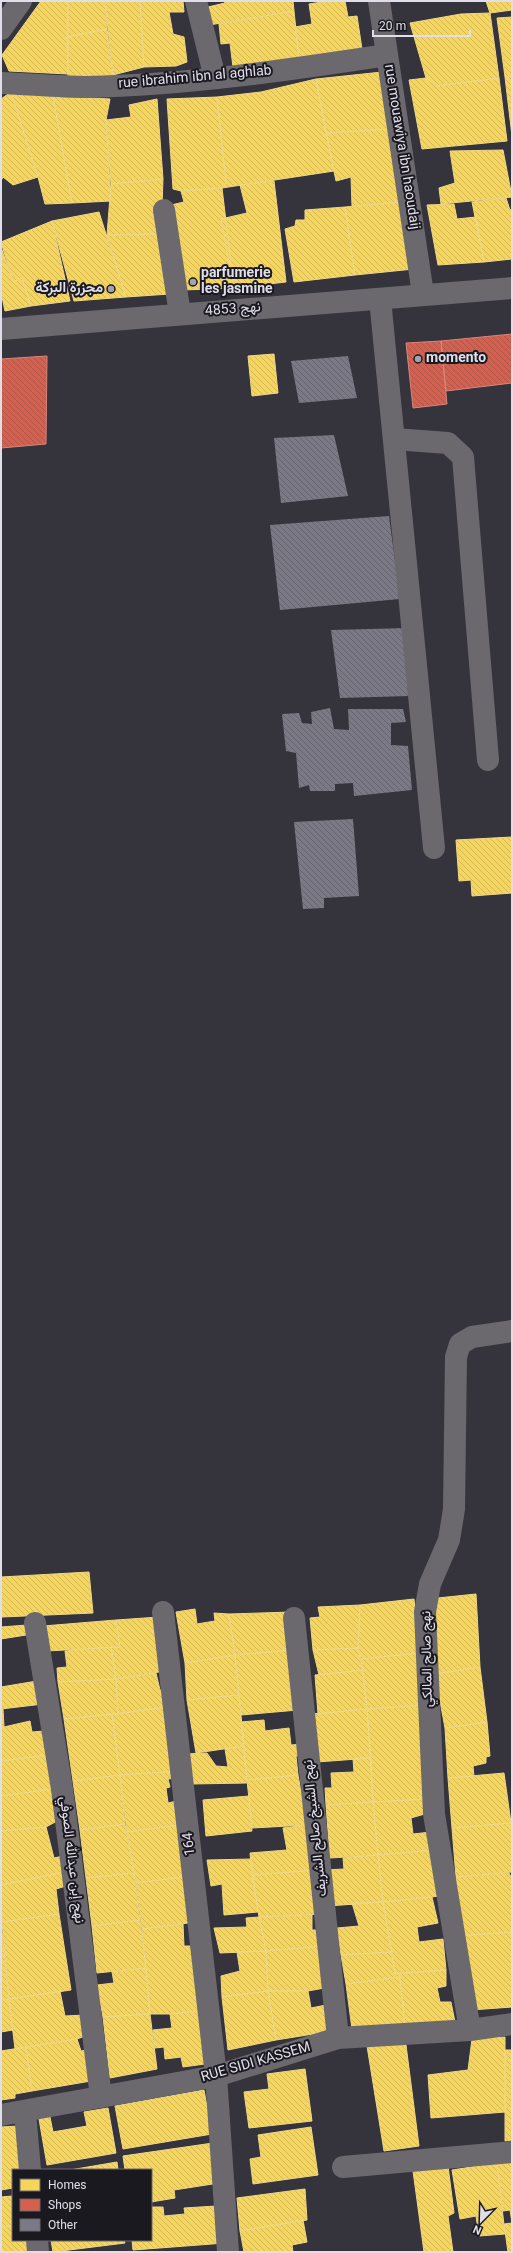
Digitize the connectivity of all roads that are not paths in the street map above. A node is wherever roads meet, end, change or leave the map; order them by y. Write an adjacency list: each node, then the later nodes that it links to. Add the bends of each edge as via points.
1 (21, 1): 4 (street)
2 (196, 1): 6 (street)
3 (379, 1): 5 (street, rue mouawiya ibn haoudaij)
4 (1, 29)
5 (387, 55): 6 (street, rue ibrahim ibn al aghlab); 10 (street, rue mouawiya ibn haoudaij)
6 (215, 78): 7 (street, rue ibrahim ibn al aghlab, via 85,87)
7 (1, 83)
8 (164, 210): 12 (street)
9 (512, 288): 10 (street, نهج 4853)
10 (423, 294): 11 (street, نهج 4853)
11 (380, 299): 12 (street, نهج 4853); 14 (street)
12 (180, 314): 13 (street, نهج 4853)
13 (1, 329)
14 (394, 439): 15 (street, via 448,443 463,457); 16 (street)
15 (488, 760)
16 (434, 848)
17 (512, 1331): 22 (street, نهج صالح المالكي, via 472,1337 460,1344 456,1357 454,1509 449,1540 430,1584 425,1612 434,1814)
18 (163, 1612): 24 (street, 164)
19 (294, 1618): 23 (street, نهج الشيخ صالح الشريف)
20 (35, 1623): 25 (street, نهج إبن عبدالله الصوفي, via 62,1789)
21 (512, 2024): 22 (street, RUE SIDI KASSEM)
22 (470, 2030): 23 (street, RUE SIDI KASSEM)
23 (338, 2038): 24 (street, RUE SIDI KASSEM)
24 (216, 2076): 25 (street, RUE SIDI KASSEM); 33 (street, 164)
25 (101, 2097): 26 (street, RUE SIDI KASSEM)
26 (25, 2112): 27 (street, RUE SIDI KASSEM); 30 (street)
27 (1, 2115)
28 (512, 2152): 29 (street)
29 (343, 2167)
30 (30, 2169)
31 (37, 2241): 32 (street)
32 (38, 2252)
33 (228, 2252)

